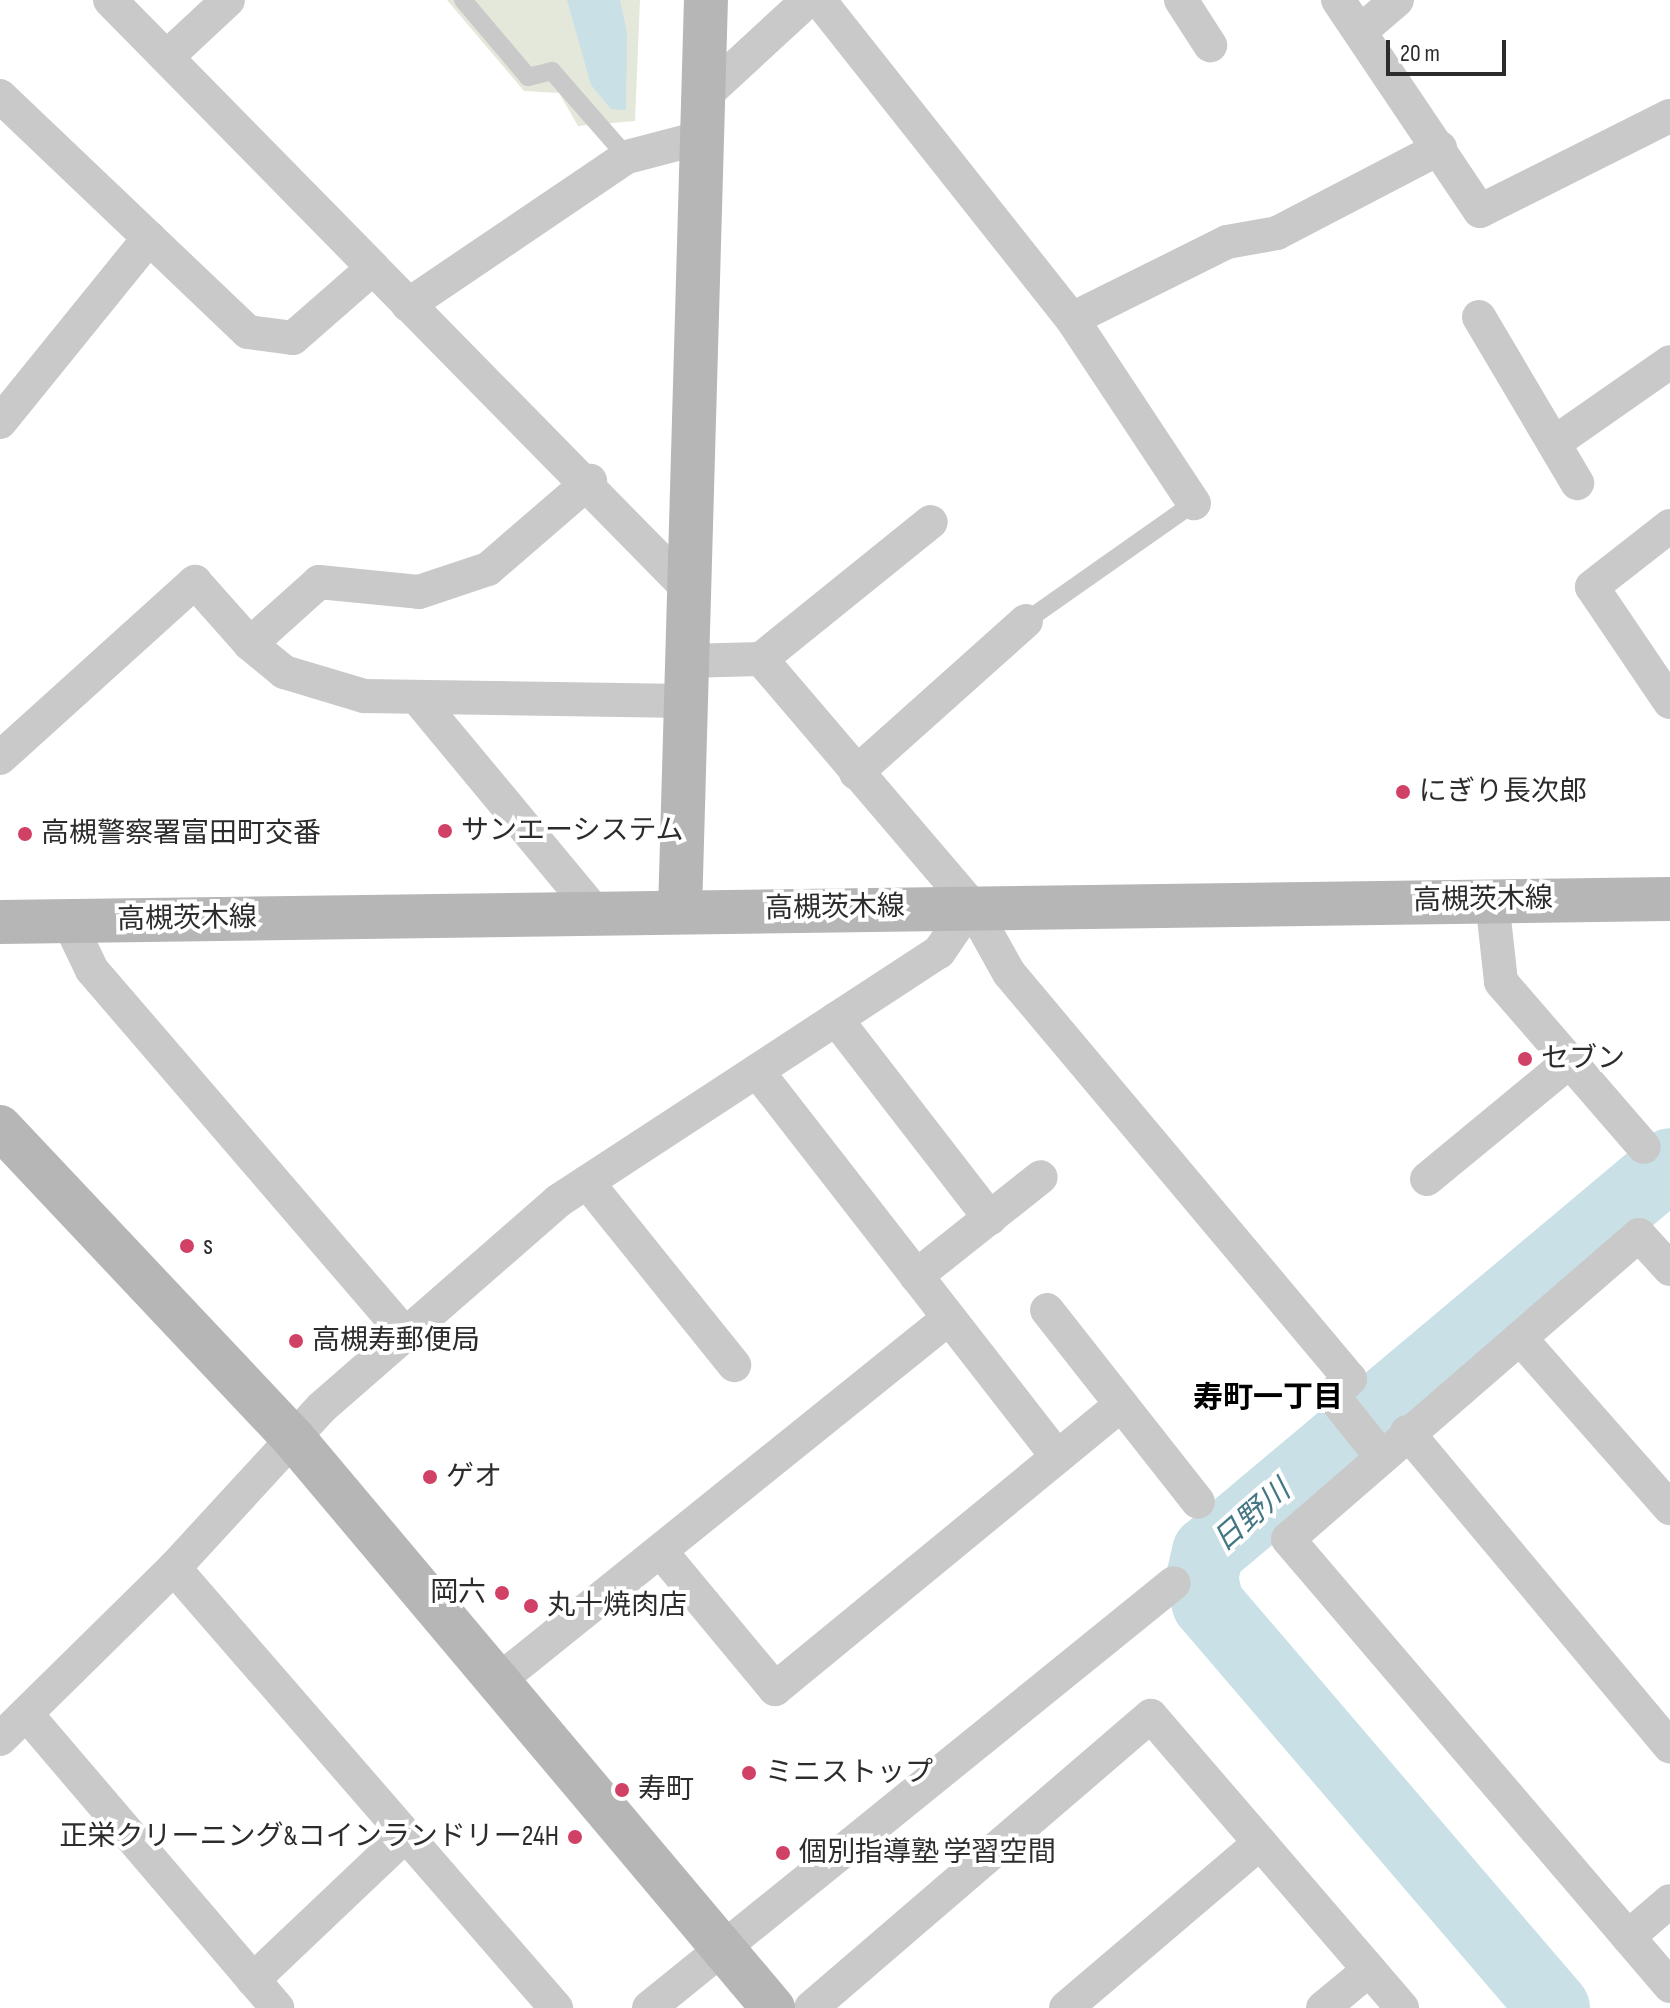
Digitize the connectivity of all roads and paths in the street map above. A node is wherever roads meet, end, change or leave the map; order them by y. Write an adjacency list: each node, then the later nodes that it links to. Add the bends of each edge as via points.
1 (110, 0): 12 (street)
2 (228, 0): 12 (street)
3 (463, 0): 17 (lane, via 528,77 552,71)
4 (706, 0): 14 (street)
5 (808, 0): 14 (street)
6 (819, 0): 22 (street)
7 (1181, 0): 11 (street)
8 (1338, 0): 10 (street)
9 (1397, 0): 10 (street)
10 (1362, 30): 16 (street)
11 (1210, 45)
12 (168, 56): 19 (street)
13 (0, 96): 18 (street)
14 (704, 116): 17 (street); 31 (street)
15 (1670, 116): 16 (street, via 1480,211)
16 (1440, 148): 22 (street, via 1277,233 1227,242)
17 (627, 157): 20 (street)
18 (149, 238): 19 (street, via 248,332 269,339 293,338); 24 (street)
19 (373, 268): 20 (street)
20 (408, 305): 26 (street)
21 (1479, 317): 25 (street)
22 (1072, 319): 28 (street)
23 (1670, 362): 25 (street)
24 (4, 407)
25 (1554, 443): 27 (street)
26 (590, 481): 31 (street); 33 (street, via 488,569 419,592 319,582)
27 (1577, 483)
28 (1194, 503): 32 (lane)
29 (931, 522): 34 (street)
30 (1670, 526): 37 (street, via 1592,587)
31 (687, 588): 35 (street)
32 (1026, 621): 39 (street)
33 (250, 644): 36 (street, via 284,672 321,688); 38 (street, via 195,582)
34 (761, 659): 35 (street); 39 (street)
35 (685, 681): 36 (street); 43 (street)
36 (419, 700): 44 (street)
37 (1670, 702)
38 (0, 758)
39 (856, 773): 42 (street)
40 (1670, 899): 41 (street, 高槻茨木線)
41 (1492, 900): 42 (street, 高槻茨木線); 48 (street, via 1501,982)
42 (971, 905): 43 (street, 高槻茨木線); 47 (street, via 939,952); 66 (street, via 1009,973 1350,1379 1332,1395)
43 (680, 912): 44 (street, 高槻茨木線)
44 (596, 913): 45 (street, 高槻茨木線)
45 (68, 920): 46 (street, 高槻茨木線); 60 (street, via 92,970)
46 (0, 922)
47 (836, 1019): 49 (street); 55 (street)
48 (1570, 1061): 51 (street); 53 (street)
49 (757, 1071): 54 (street); 57 (street)
50 (5, 1142): 65 (street)
51 (1644, 1147)
52 (1041, 1177): 55 (street)
53 (1427, 1179)
54 (587, 1182): 60 (street); 62 (street)
55 (990, 1218): 57 (street)
56 (1670, 1269): 61 (street, via 1639,1235)
57 (916, 1276): 59 (street)
58 (1047, 1310): 63 (street)
59 (949, 1318): 67 (street); 70 (street)
60 (405, 1334): 65 (street)
61 (1520, 1338): 64 (street); 69 (street)
62 (734, 1365)
63 (1121, 1405): 67 (street); 68 (street)
64 (1407, 1432): 66 (street); 76 (street)
65 (294, 1439): 71 (street); 73 (street)
66 (1380, 1455): 80 (street, via 1288,1539)
67 (1057, 1457): 70 (street, via 775,1689)
68 (1198, 1502)
69 (1670, 1508)
70 (662, 1553): 73 (street)
71 (174, 1568): 74 (street); 77 (street)
72 (1174, 1583): 81 (street)
73 (498, 1681): 81 (street)
74 (28, 1716): 75 (street); 83 (street)
75 (0, 1739)
76 (1670, 1747)
77 (406, 1835): 83 (street); 86 (street)
78 (1260, 1843): 82 (street); 89 (street, via 1151,1716); 90 (street)
79 (1670, 1901): 80 (street)
80 (1628, 1937): 84 (street)
81 (720, 1945): 87 (street); 88 (street)
82 (1369, 1970): 91 (street); 92 (street)
83 (253, 1980): 85 (street)
84 (1670, 1986)
85 (277, 2008)
86 (556, 2008)
87 (649, 2008)
88 (773, 2008)
89 (811, 2008)
90 (1066, 2008)
91 (1323, 2008)
92 (1402, 2008)

